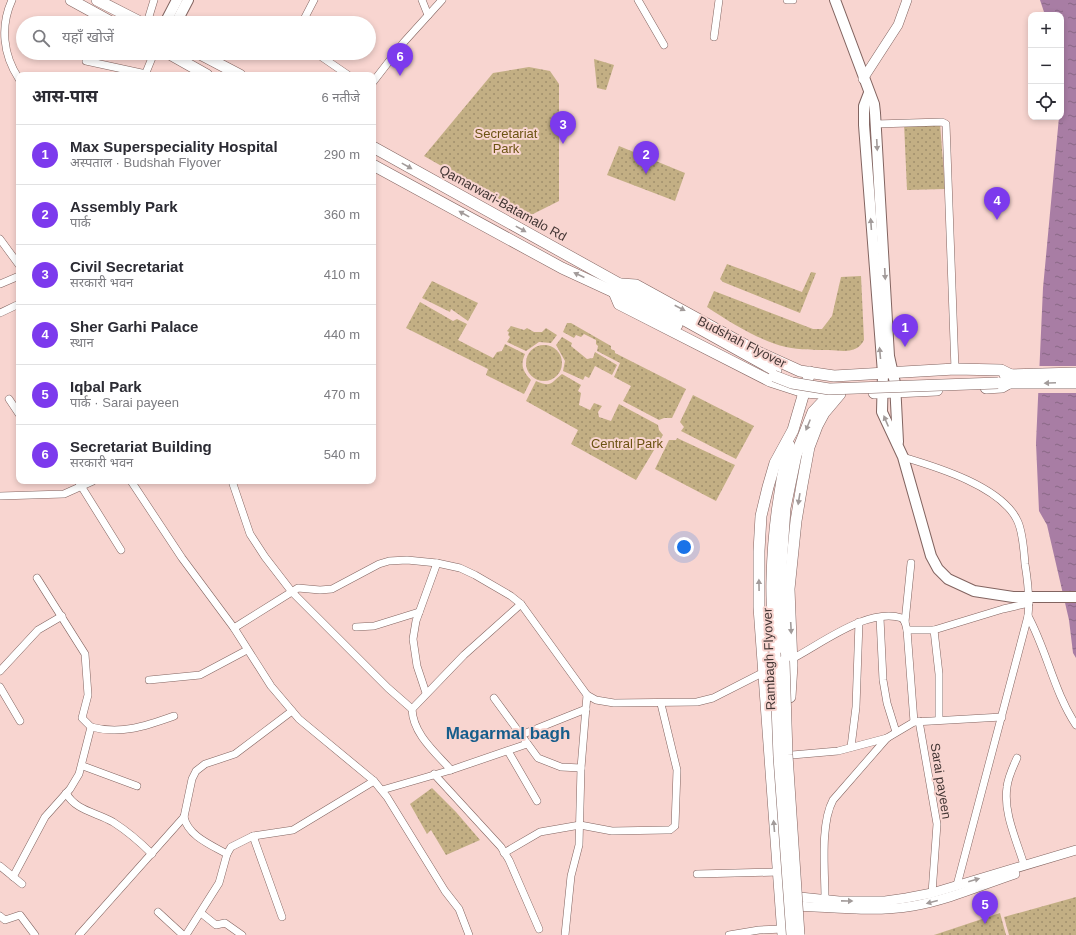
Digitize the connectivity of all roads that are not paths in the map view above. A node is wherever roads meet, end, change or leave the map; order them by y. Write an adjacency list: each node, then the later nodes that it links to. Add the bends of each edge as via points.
1 (12, 0): 35 (street, via 4,21 4,48)
2 (71, 0): 17 (main road)
3 (154, 0): 19 (street)
4 (177, 0): 20 (main road)
5 (188, 0): 21 (main road)
6 (314, 0): 22 (street)
7 (422, 0): 16 (street)
8 (442, 0): 16 (street)
9 (638, 0): 24 (street)
10 (719, 0): 23 (street)
11 (787, 0): 12 (street)
12 (793, 0)
13 (835, 0): 37 (main road)
14 (907, 0): 37 (street, via 898,25)
15 (101, 1): 18 (main road)
16 (428, 15): 36 (street)
17 (100, 16)
18 (129, 16)
19 (149, 16)
20 (169, 16)
21 (180, 16)
22 (306, 16)
23 (714, 37)
24 (664, 45)
25 (151, 60): 31 (street)
26 (180, 60): 32 (main road)
27 (211, 60): 33 (main road)
28 (326, 60): 34 (street)
29 (86, 61): 30 (street)
30 (137, 72)
31 (147, 72)
32 (202, 72)
33 (234, 72)
34 (344, 72)
35 (16, 74)
36 (376, 78)
37 (863, 79): 38 (main road)
38 (869, 93): 39 (main road, via 874,104); 51 (main road, one-way to 38, via 864,125 864,106)
39 (876, 124): 49 (street, via 946,124); 51 (main road, one-way to 51)
40 (376, 150): 46 (main road, Qamarwari-Batamalo Rd, one-way to 46)
41 (376, 166): 46 (main road, one-way to 41, via 562,268)
42 (0, 239): 43 (street)
43 (16, 261)
44 (16, 277): 45 (street)
45 (0, 284)
46 (616, 288): 50 (main road, one-way to 50, via 636,285 758,352 800,371); 53 (main road, Budshah Flyover, bridge, via 774,376 792,383 828,389); 56 (main road, via 619,304 770,381)
47 (16, 305): 48 (street)
48 (0, 313)
49 (955, 369): 51 (main road); 53 (main road, via 1002,370)
50 (810, 372): 51 (main road, via 834,376); 56 (main road)
51 (888, 373): 57 (main road); 58 (main road)
52 (1076, 373): 54 (main road)
53 (1010, 379): 54 (main road); 58 (main road, via 1002,387)
54 (1024, 379): 55 (main road, one-way to 54)
55 (1076, 383)
56 (804, 392): 59 (main road); 62 (main road)
57 (882, 392): 58 (main road); 59 (main road); 64 (main road, one-way to 57, via 882,412)
58 (895, 393): 64 (main road)
59 (835, 394): 63 (main road); 69 (main road, Rambagh Flyover, one-way to 69, via 813,412 796,455)
60 (9, 399): 61 (street)
61 (16, 410)
62 (793, 430): 92 (main road, one-way to 62, via 758,586 761,516 775,463); 151 (main road, Rambagh Flyover, bridge, via 782,475 772,581)
63 (809, 447): 69 (main road); 90 (main road, one-way to 90, via 791,563 789,589)
64 (899, 447): 65 (main road)
65 (903, 458): 77 (street, via 927,464 967,481 1005,503 1018,522); 77 (main road, via 928,546 938,569 948,579 974,591)
66 (80, 484): 70 (street, via 64,494); 71 (street)
67 (133, 484): 85 (street, via 182,558)
68 (233, 484): 75 (street, via 250,534)
69 (788, 490): 160 (main road, Rambagh Flyover, bridge, via 782,529 780,582)
70 (0, 496)
71 (121, 550)
72 (437, 563): 75 (street, via 389,561 332,589 304,588); 78 (street, via 460,568 475,575 500,588); 79 (street)
73 (911, 563): 84 (street, Sarai payeen)
74 (37, 578): 80 (street)
75 (292, 592): 85 (street); 99 (street, via 388,688)
76 (1076, 597): 77 (main road)
77 (1029, 600): 81 (street); 88 (street)
78 (521, 604): 95 (street); 96 (street)
79 (419, 612): 86 (street, via 374,626); 95 (street, via 414,630 414,655)
80 (62, 616): 91 (street, via 38,630); 108 (street, via 85,654 88,695 82,718)
81 (1028, 616): 103 (street); 107 (street)
82 (880, 618): 83 (street); 84 (street, via 898,617); 109 (street, via 883,680)
83 (859, 622): 90 (street); 113 (street, via 856,707)
84 (905, 622): 87 (street, Sarai payeen)
85 (234, 628): 89 (street)
86 (356, 628)
87 (907, 630): 88 (street); 106 (street, Sarai payeen)
88 (934, 630): 104 (street, via 939,674)
89 (247, 650): 93 (street, via 200,675); 101 (street, via 260,671)
90 (792, 659): 92 (street); 115 (main road, via 789,702)
91 (0, 671)
92 (765, 672): 98 (street, via 713,698 697,702); 136 (main road, one-way to 92)
93 (149, 680)
94 (0, 687): 105 (street)
95 (426, 693): 99 (street)
96 (587, 695): 98 (street, via 605,702); 100 (street)
97 (494, 698): 110 (street)
98 (661, 704): 127 (street, via 676,762 676,826 670,830 627,831 602,830)
99 (412, 708): 119 (street, via 412,720 416,729)
100 (586, 709): 110 (street); 118 (street)
101 (292, 711): 121 (street); 126 (street, via 235,754 205,764 196,771)
102 (174, 716): 108 (street, via 147,726 124,730 107,731)
103 (1002, 717): 104 (street); 140 (street)
104 (939, 720): 106 (street)
105 (20, 721)
106 (916, 722): 109 (street); 141 (street, Sarai payeen, via 937,824)
107 (1076, 725)
108 (91, 727): 117 (street)
109 (896, 732): 111 (street)
110 (521, 735): 112 (street)
111 (887, 738): 113 (street); 143 (street, via 833,800 829,808 825,828)
112 (526, 744): 114 (street); 118 (street, via 538,758 548,763 561,767)
113 (851, 747): 115 (street, via 838,751)
114 (508, 751): 119 (street); 125 (street)
115 (792, 755): 144 (main road)
116 (1017, 758): 134 (street, via 1007,786 1006,799)
117 (83, 766): 122 (street); 124 (street, via 76,781)
118 (582, 768): 127 (street)
119 (451, 770): 120 (street)
120 (434, 774): 123 (street); 130 (street, via 491,835)
121 (374, 782): 123 (street); 128 (street, via 293,830)
122 (136, 786)
123 (382, 790): 157 (street, via 459,909)
124 (66, 793): 131 (street, via 74,805 112,821); 138 (street, via 38,827)
125 (537, 800)
126 (184, 817): 131 (street); 132 (street, via 185,823 193,832)
127 (580, 825): 130 (street, via 540,832); 158 (street, via 579,845 571,876)
128 (252, 836): 132 (street, via 232,847); 149 (street)
129 (1076, 850): 134 (street)
130 (504, 853): 150 (street)
131 (152, 854): 153 (street)
132 (227, 854): 147 (street, via 219,883)
133 (1076, 856): 144 (street, one-way to 144, via 913,906 863,910)
134 (1024, 865): 140 (street, one-way to 134)
135 (0, 866): 138 (street)
136 (778, 872): 137 (street); 142 (main road)
137 (697, 874)
138 (13, 877): 139 (street)
139 (22, 884)
140 (957, 885): 141 (street)
141 (932, 893): 143 (street, one-way to 141, via 885,901)
142 (780, 895): 144 (street); 145 (main road)
143 (826, 900): 144 (street)
144 (802, 902): 145 (street); 161 (main road)
145 (782, 906): 151 (main road)
146 (158, 912): 154 (street)
147 (201, 913): 155 (street); 156 (street, via 216,925 225,923)
148 (0, 916): 152 (street, via 5,920 20,915)
149 (282, 917)
150 (539, 930)
151 (786, 933): 159 (street, via 752,930)
152 (35, 935)
153 (79, 935)
154 (183, 935)
155 (186, 935)
156 (242, 935)
157 (469, 935)
158 (565, 935)
159 (728, 935)
160 (799, 935)
161 (804, 935)

